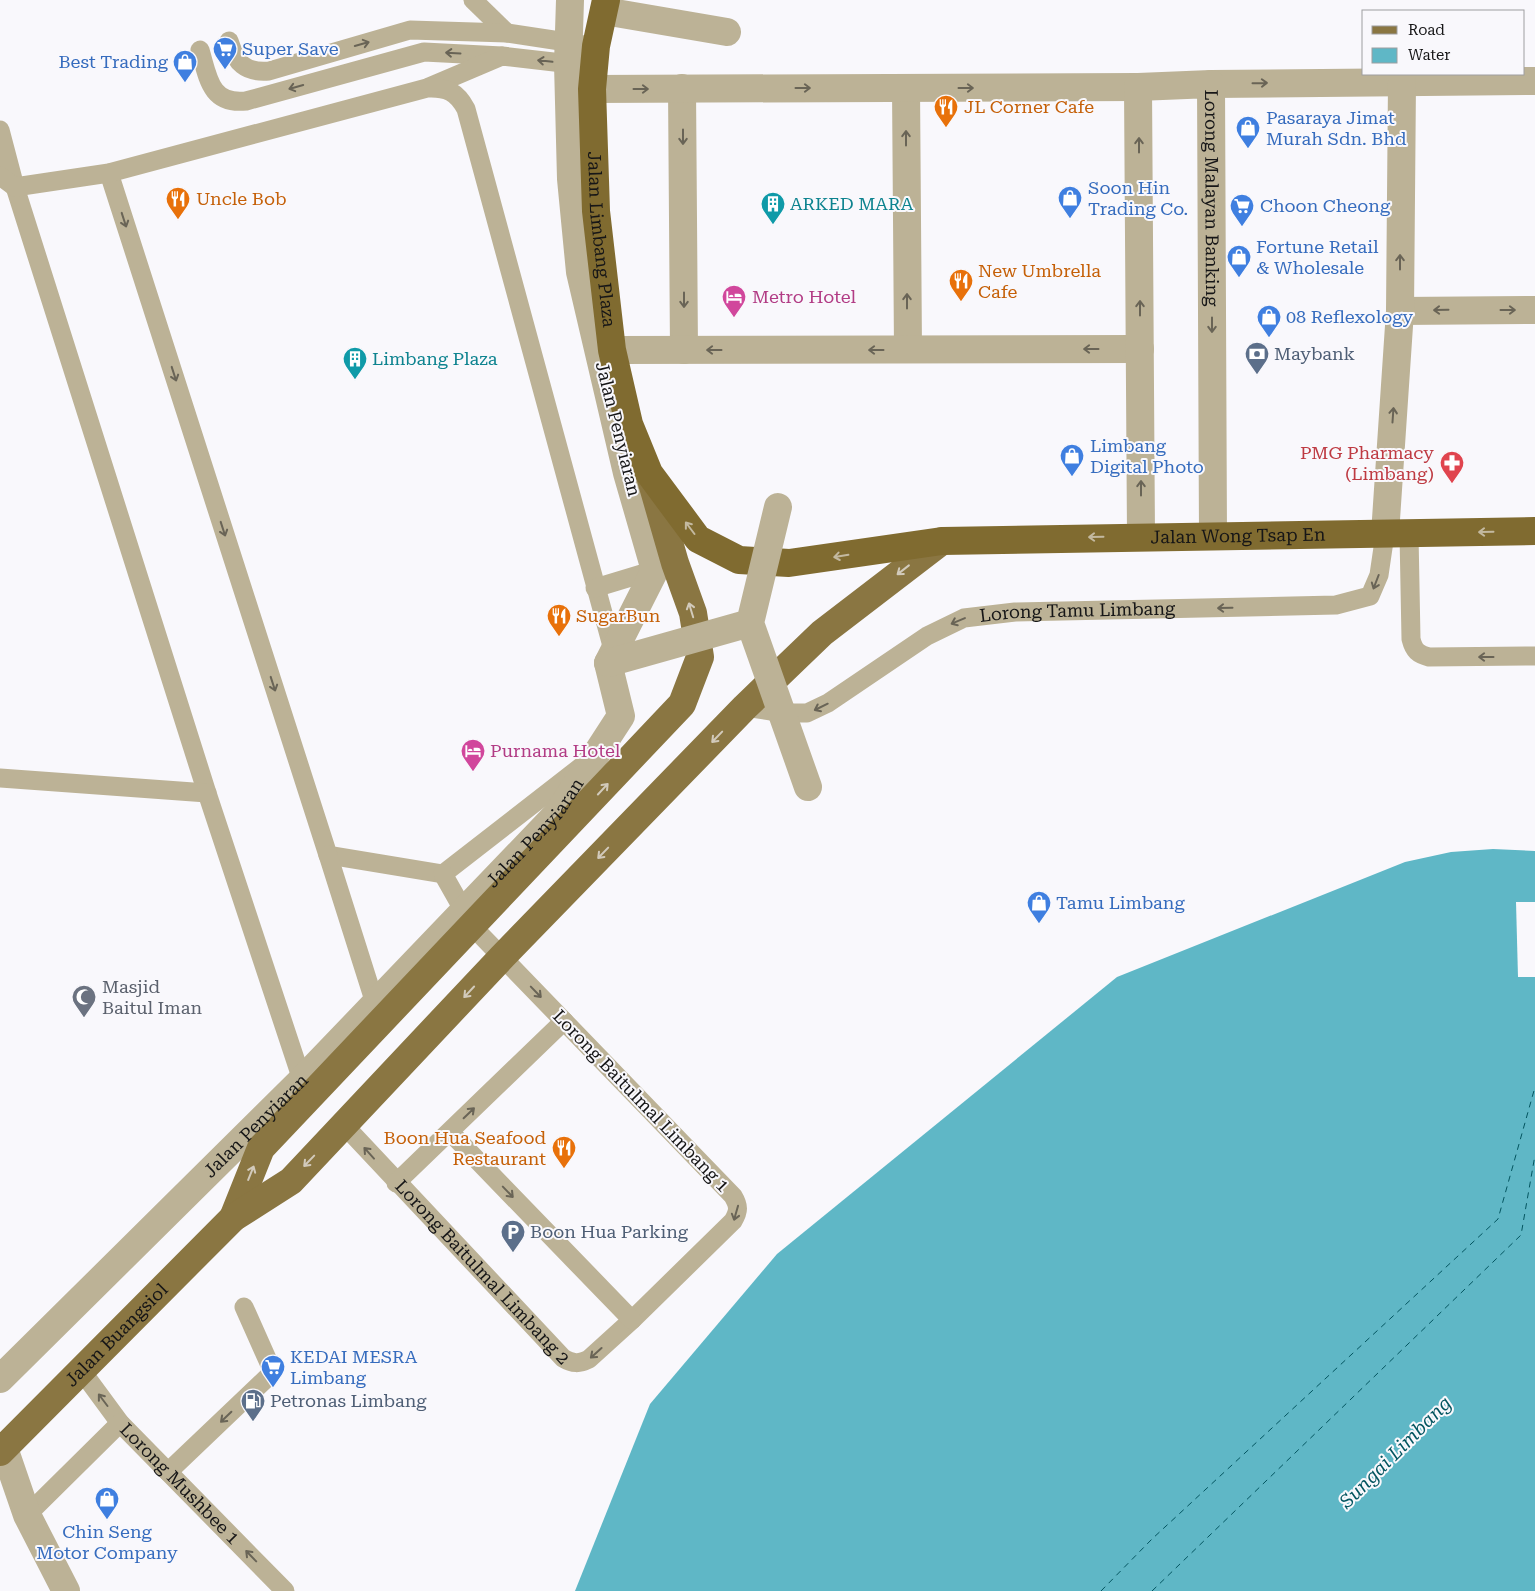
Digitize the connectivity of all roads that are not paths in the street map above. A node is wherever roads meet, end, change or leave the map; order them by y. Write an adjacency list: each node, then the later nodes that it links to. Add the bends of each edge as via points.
1 (473, 0): 5 (lane)
2 (570, 0): 9 (street, Jalan Penyiaran)
3 (605, 6): 4 (street); 9 (highway, Jalan Limbang Plaza)
4 (727, 32)
5 (507, 33): 6 (lane, one-way to 5, via 238,61 257,72 410,30); 9 (lane)
6 (229, 41)
7 (200, 50): 8 (lane, one-way to 7, via 424,52 234,102 214,90)
8 (502, 56): 9 (lane, one-way to 8); 14 (lane)
9 (584, 61): 15 (street, Lorong Malayan Banking, one-way to 15); 25 (highway, Jalan Limbang Plaza, via 596,211); 34 (street, Jalan Penyiaran, via 571,179 580,272 627,473)
10 (1535, 81): 11 (street)
11 (1402, 82): 12 (street, one-way to 11); 22 (street, one-way to 11)
12 (1211, 84): 13 (street, Lorong Malayan Banking); 32 (street, Lorong Malayan Banking, one-way to 32)
13 (1138, 87): 16 (street, Lorong Malayan Banking, one-way to 13); 24 (street, one-way to 13)
14 (427, 88): 18 (lane); 35 (lane, via 452,90 461,98 466,110)
15 (682, 88): 16 (street, Lorong Malayan Banking, one-way to 16); 26 (street, one-way to 26)
16 (906, 88): 23 (street, one-way to 16)
17 (0, 130): 20 (lane)
18 (109, 173): 20 (lane); 44 (lane, one-way to 44)
19 (0, 176): 20 (lane)
20 (16, 187): 43 (lane)
21 (1535, 310): 22 (street)
22 (1400, 311): 30 (street, one-way to 22)
23 (908, 349): 24 (street, one-way to 23); 26 (street, one-way to 26)
24 (1140, 349): 31 (street, one-way to 24)
25 (612, 350): 26 (street); 27 (highway, Jalan Limbang Plaza, via 629,424)
26 (684, 350)
27 (649, 473): 33 (highway, Jalan Limbang Plaza, one-way to 27, via 789,563 739,560 698,539); 34 (main road)
28 (778, 508): 36 (street, bridge)
29 (1535, 531): 30 (highway, Jalan Wong Tsap En, one-way to 30)
30 (1397, 534): 32 (highway, Jalan Wong Tsap En); 37 (lane, one-way to 30, via 1420,655 1413,648 1411,639); 39 (lane, Lorong Tamu Limbang, one-way to 39, via 1370,596 1353,601 1336,605 1015,612 964,618 927,636 828,703 807,713)
31 (1141, 536): 32 (highway, Jalan Wong Tsap En); 33 (highway, Jalan Wong Tsap En, one-way to 33)
32 (1213, 536)
33 (942, 540): 39 (main road, one-way to 39, via 822,633)
34 (665, 566): 35 (lane); 38 (street); 46 (main road, one-way to 34, via 682,704 700,656 693,613)
35 (595, 588): 38 (lane)
36 (750, 623): 38 (street, bridge); 42 (street, bridge)
37 (1535, 656)
38 (611, 657): 40 (street, Jalan Penyiaran, via 621,716)
39 (745, 708): 47 (main road, one-way to 47)
40 (595, 756): 45 (lane); 46 (street, Jalan Penyiaran, via 558,813)
41 (0, 778): 43 (lane)
42 (808, 787)
43 (207, 793): 50 (lane)
44 (328, 855): 45 (lane); 48 (lane)
45 (443, 874): 46 (lane, Lorong Baitulmal Limbang 1)
46 (469, 919): 47 (lane, Lorong Baitulmal Limbang 1); 48 (main road)
47 (502, 957): 49 (lane, Lorong Baitulmal Limbang 1, one-way to 49); 51 (main road, one-way to 51)
48 (378, 1013): 50 (main road)
49 (564, 1021): 52 (lane, one-way to 49); 56 (lane, Lorong Baitulmal Limbang 1, one-way to 56, via 738,1204 738,1213 733,1221)
50 (305, 1090): 54 (main road, one-way to 50, via 261,1148); 58 (street, Jalan Penyiaran)
51 (344, 1125): 53 (lane, Lorong Baitulmal Limbang 2, one-way to 51); 54 (main road, one-way to 54, via 291,1180)
52 (450, 1132): 53 (lane); 56 (lane, one-way to 56)
53 (396, 1183): 56 (lane, Lorong Baitulmal Limbang 2, one-way to 53, via 589,1359 572,1363 563,1358)
54 (233, 1218): 57 (main road, Jalan Buangsiol)
55 (244, 1307): 61 (lane, one-way to 61, via 273,1372)
56 (632, 1320)
57 (81, 1370): 59 (lane, Lorong Mushbee 1, one-way to 57); 60 (main road, Jalan Buangsiol)
58 (0, 1378)
59 (120, 1423): 61 (lane, Lorong Mushbee 1); 62 (lane)
60 (2, 1450): 62 (street)
61 (168, 1472): 64 (lane, Lorong Mushbee 1, one-way to 61)
62 (27, 1515): 63 (street)
63 (66, 1591)
64 (285, 1591)

